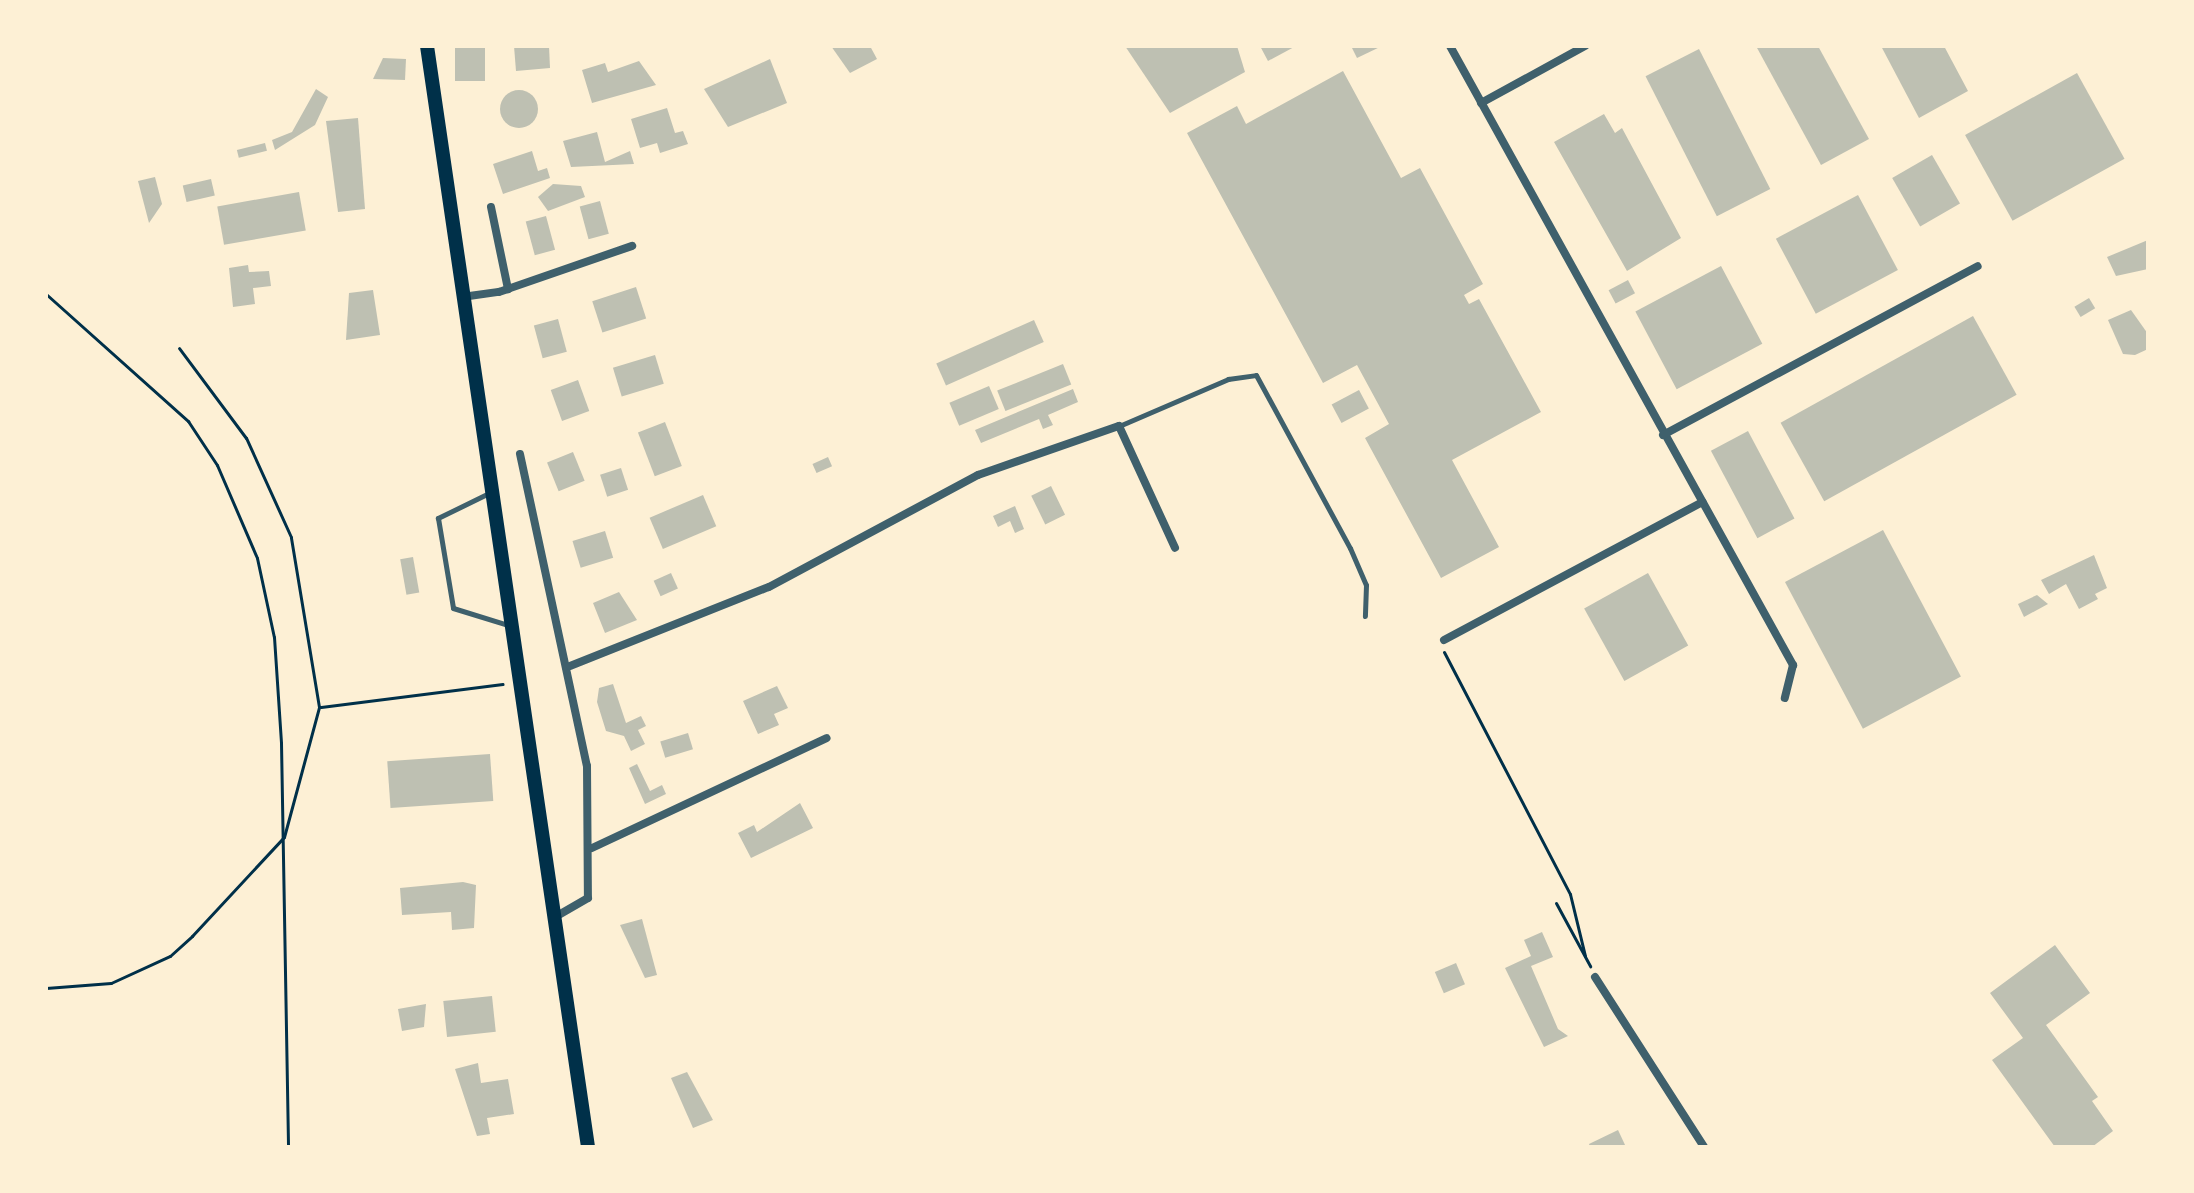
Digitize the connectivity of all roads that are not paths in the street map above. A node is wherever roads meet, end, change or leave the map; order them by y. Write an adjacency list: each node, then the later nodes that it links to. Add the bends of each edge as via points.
1 (427, 46): 9 (main road)
2 (1450, 46): 4 (street)
3 (1585, 46): 4 (street)
4 (1481, 103): 11 (street)
5 (491, 207): 8 (street)
6 (632, 246): 8 (street)
7 (1978, 266): 11 (street)
8 (508, 289): 9 (street)
9 (461, 297): 13 (main road)
10 (1119, 426): 15 (street); 16 (lane, via 1228,379 1256,375 1350,548 1366,585); 19 (street, via 978,475 769,587)
11 (1663, 435): 14 (street)
12 (520, 454): 19 (street)
13 (490, 493): 17 (main road); 17 (lane, via 438,518 453,608)
14 (1702, 502): 18 (street); 20 (street, via 1793,665)
15 (1175, 548)
16 (1365, 616)
17 (510, 625): 23 (main road)
18 (1444, 640)
19 (570, 666): 22 (street)
20 (1785, 698)
21 (827, 738): 22 (street)
22 (592, 848): 23 (street, via 588,898)
23 (555, 917): 25 (main road)
24 (1595, 977): 26 (street)
25 (588, 1147)
26 (1704, 1147)

